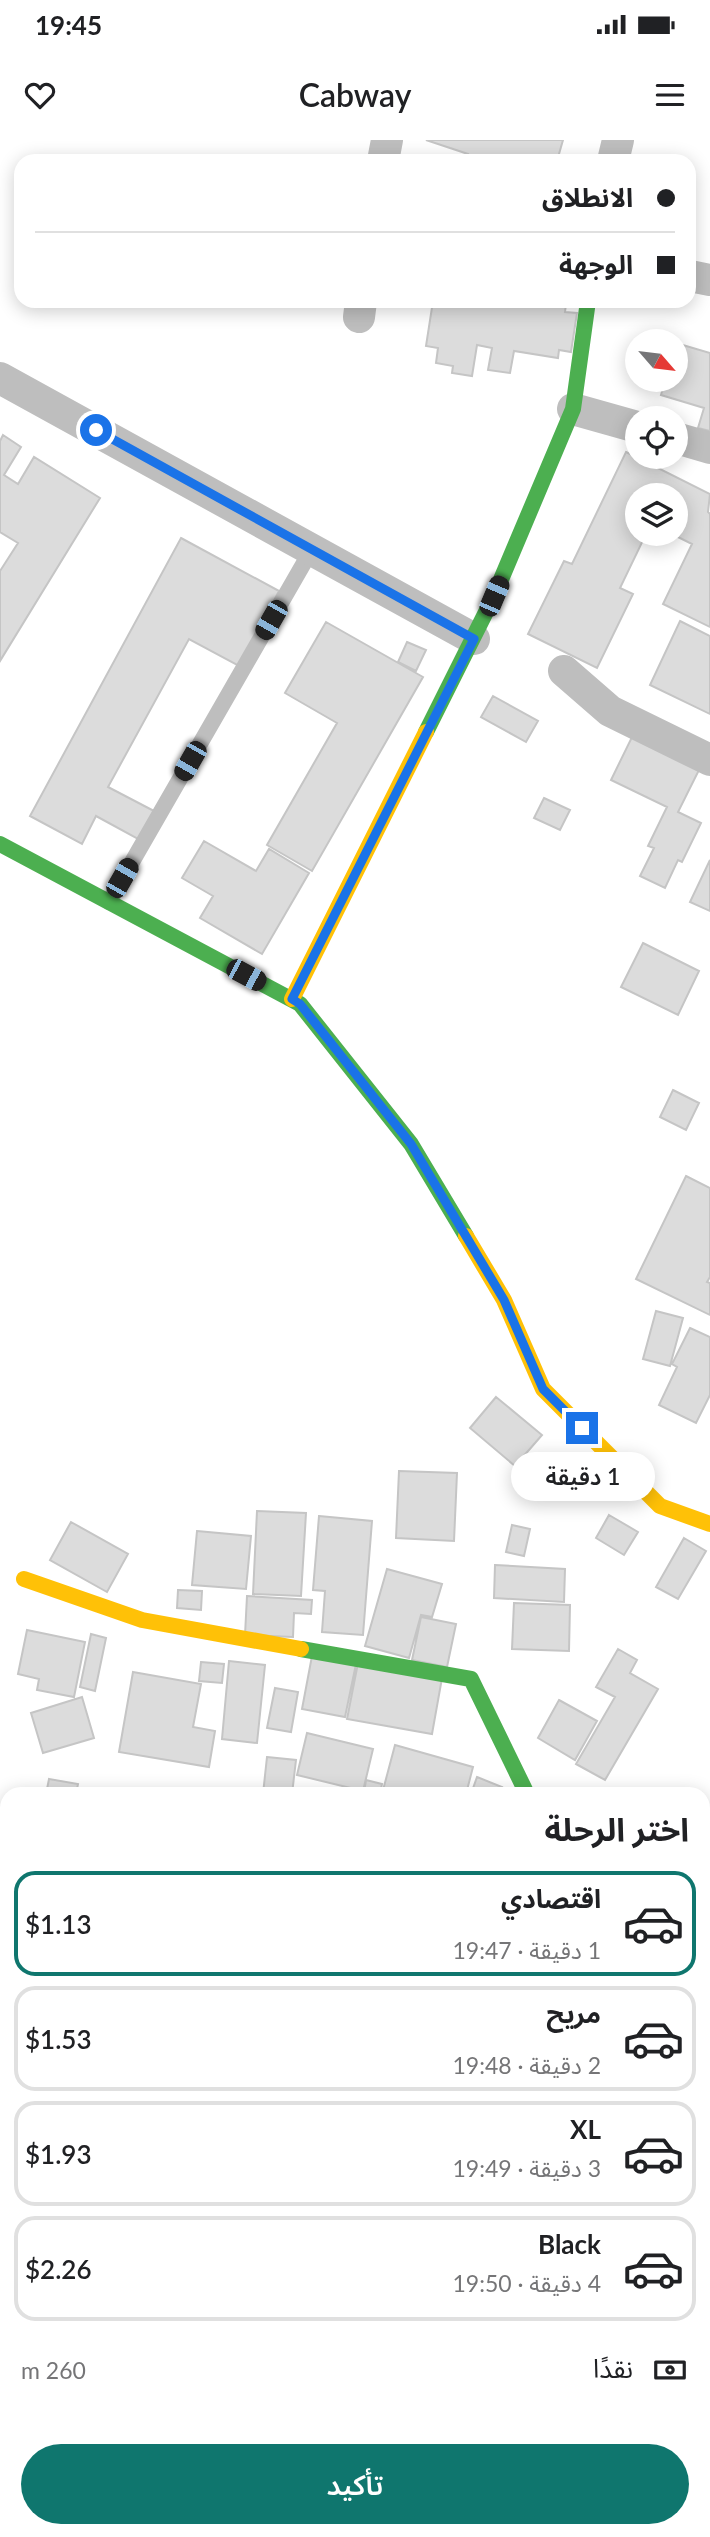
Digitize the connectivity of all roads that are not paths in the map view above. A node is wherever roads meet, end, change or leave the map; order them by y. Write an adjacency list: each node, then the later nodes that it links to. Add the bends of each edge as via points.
1 (587, 308): 3 (street)
2 (0, 378): 7 (street)
3 (573, 410): 4 (street); 8 (street)
4 (625, 424)
5 (688, 442): 6 (street)
6 (710, 448)
7 (312, 549): 8 (street); 12 (lane)
8 (474, 639): 13 (street)
9 (564, 671): 10 (street, via 610,711)
10 (710, 760)
11 (0, 844): 12 (street)
12 (109, 902): 13 (street)
13 (292, 999): 14 (street, via 411,1144 504,1300 543,1389 660,1506)
14 (710, 1524)
15 (24, 1579): 16 (street, via 142,1620 471,1679)
16 (524, 1787)

